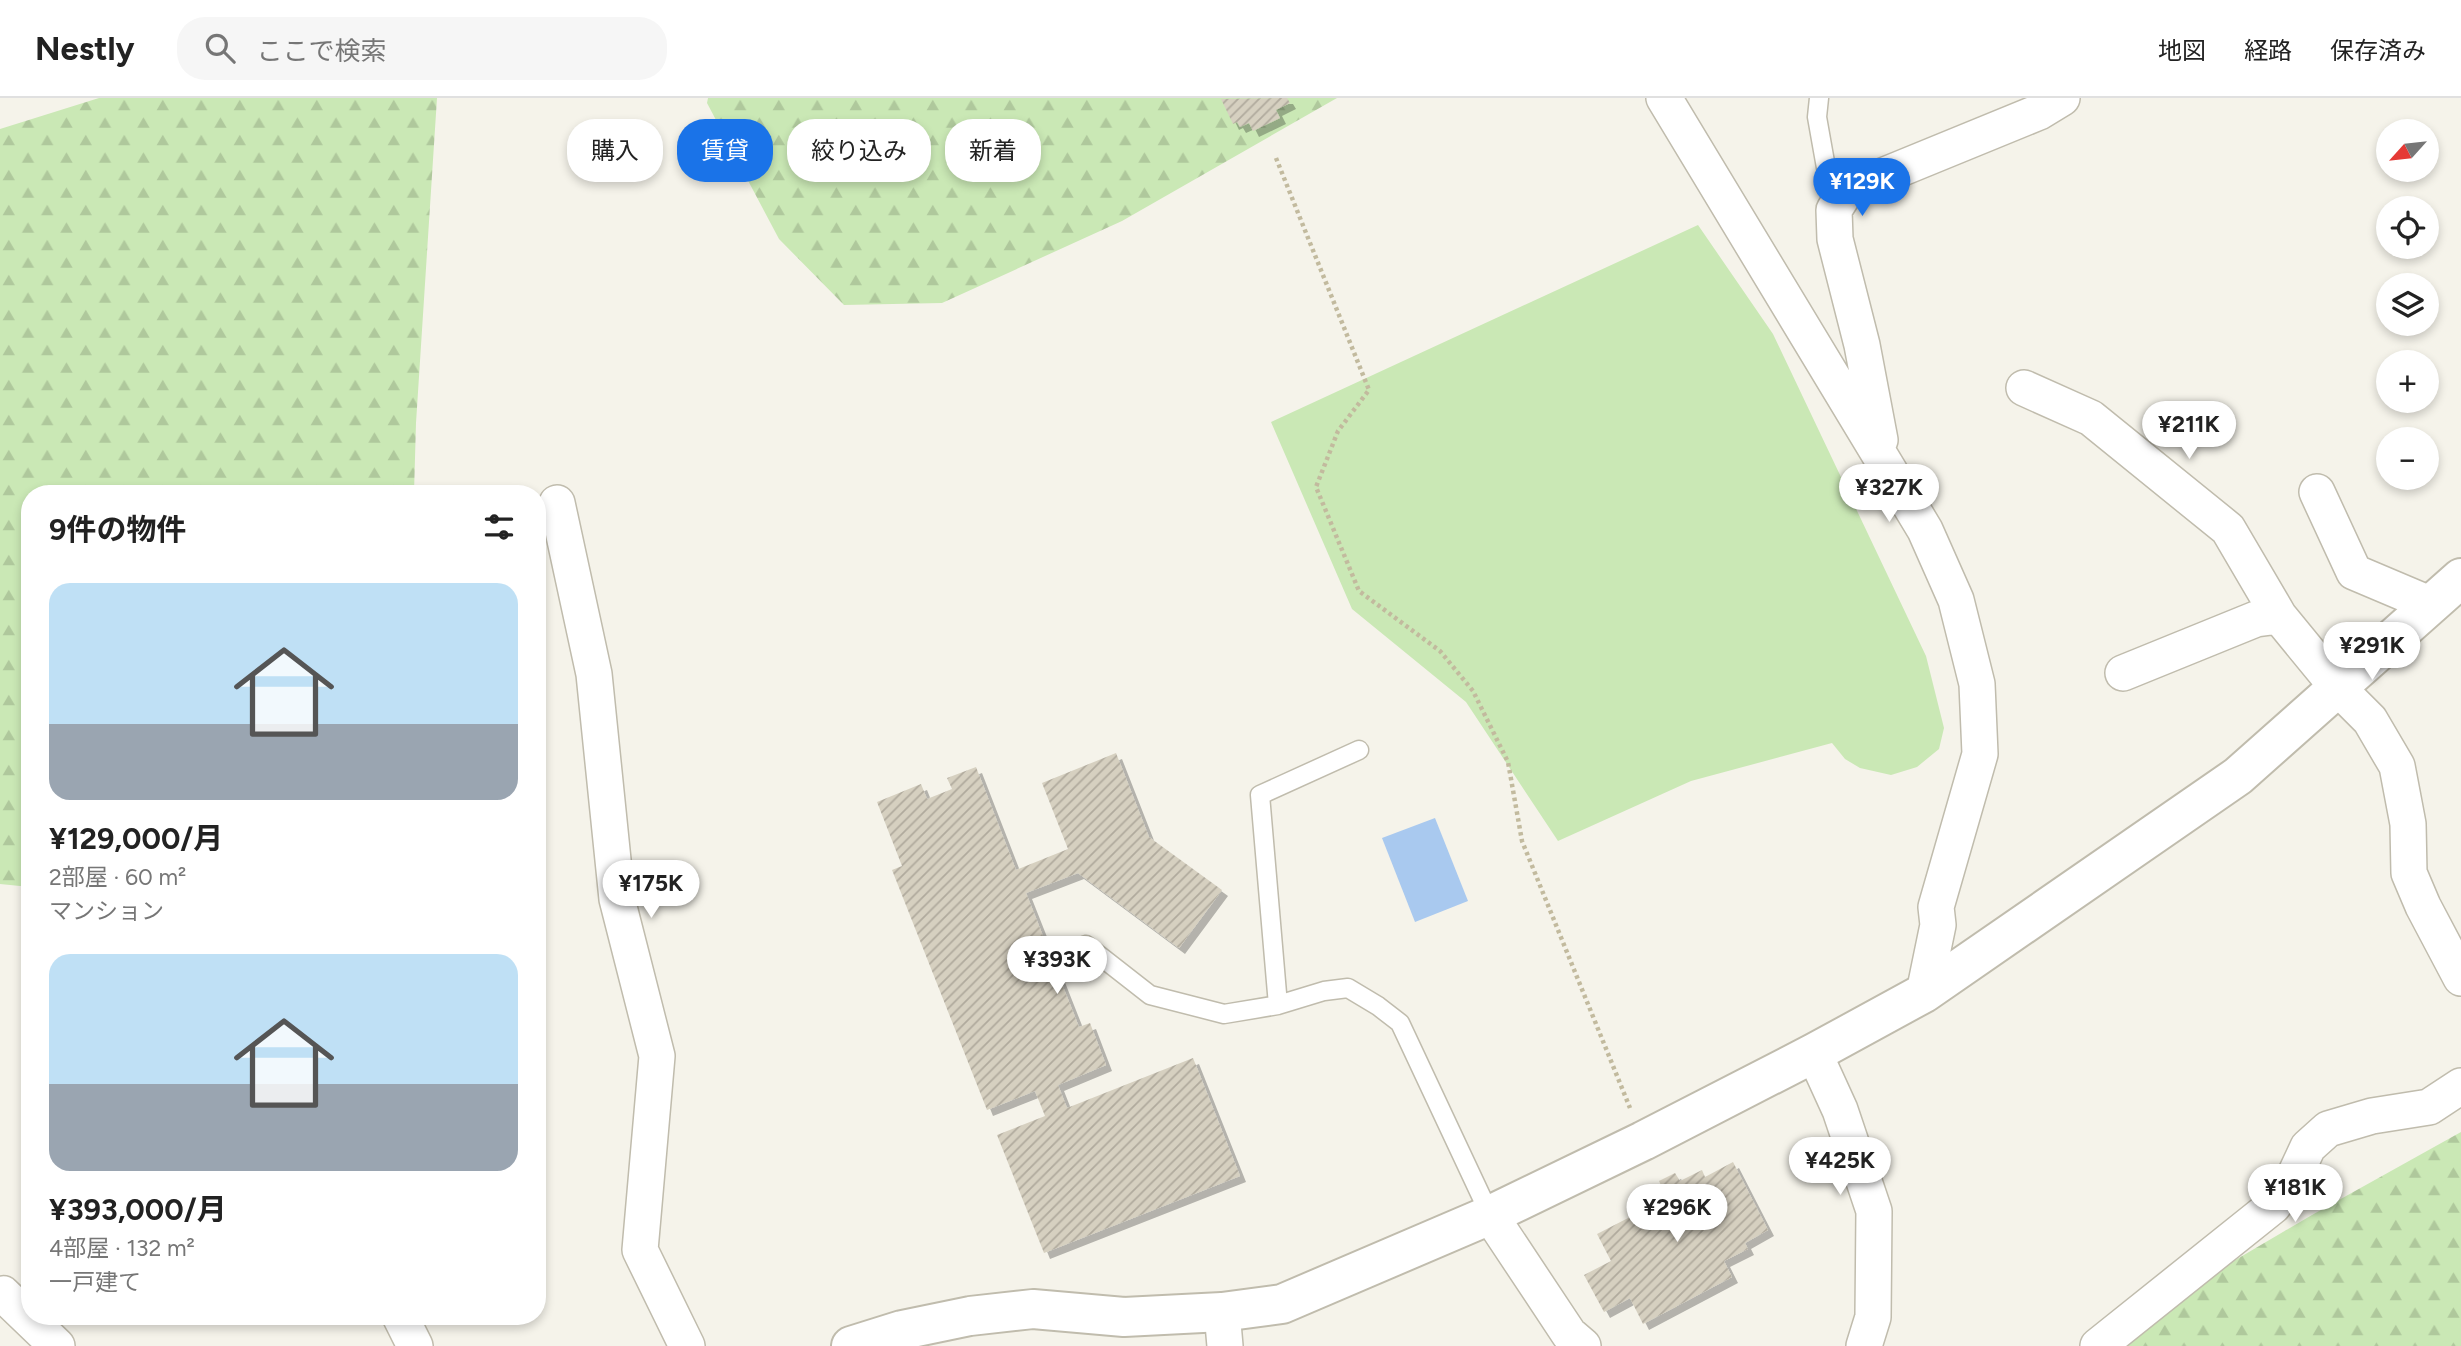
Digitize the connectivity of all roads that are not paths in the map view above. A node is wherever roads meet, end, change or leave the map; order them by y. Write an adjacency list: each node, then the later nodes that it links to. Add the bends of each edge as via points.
1 (1664, 98): 6 (street)
2 (1819, 98): 4 (lane, via 1817,117)
3 (2062, 98): 4 (street, via 2039,112 1846,191)
4 (1834, 210): 6 (street, via 1835,239 1862,345)
5 (2024, 388): 11 (street, via 2091,418 2228,529)
6 (1883, 461): 17 (street, via 1924,530 1956,600 1977,684 1980,754 1936,906 1938,925)
7 (2317, 492): 10 (street, via 2354,572)
8 (557, 503): 30 (street, via 594,674 617,899 657,1056 640,1250)
9 (2461, 578): 10 (street)
10 (2432, 605): 13 (street)
11 (2279, 616): 12 (street, via 2256,619); 13 (street)
12 (2123, 673)
13 (2338, 688): 16 (street, via 2370,720 2397,766 2408,824 2409,873); 17 (street, via 2238,776)
14 (1359, 750): 18 (lane, via 1260,796)
15 (1086, 945): 18 (lane, via 1150,995 1224,1014)
16 (2461, 978)
17 (1924, 992): 19 (street)
18 (1278, 1006): 21 (lane, via 1348,988 1400,1023)
19 (1814, 1053): 21 (street); 33 (street, via 1840,1110 1874,1211 1873,1317)
20 (2461, 1086): 34 (street, via 2429,1107 2328,1129 2308,1147 2273,1206)
21 (1490, 1215): 26 (street); 32 (street, via 1569,1334)
22 (0, 1295): 23 (street)
23 (21, 1311)
24 (35, 1325): 28 (street)
25 (404, 1325): 29 (street)
26 (1224, 1329): 27 (street, via 1033,1309 970,1316)
27 (918, 1337): 31 (street)
28 (57, 1346)
29 (415, 1346)
30 (687, 1346)
31 (851, 1346)
32 (1583, 1346)
33 (1864, 1346)
34 (2098, 1346)

